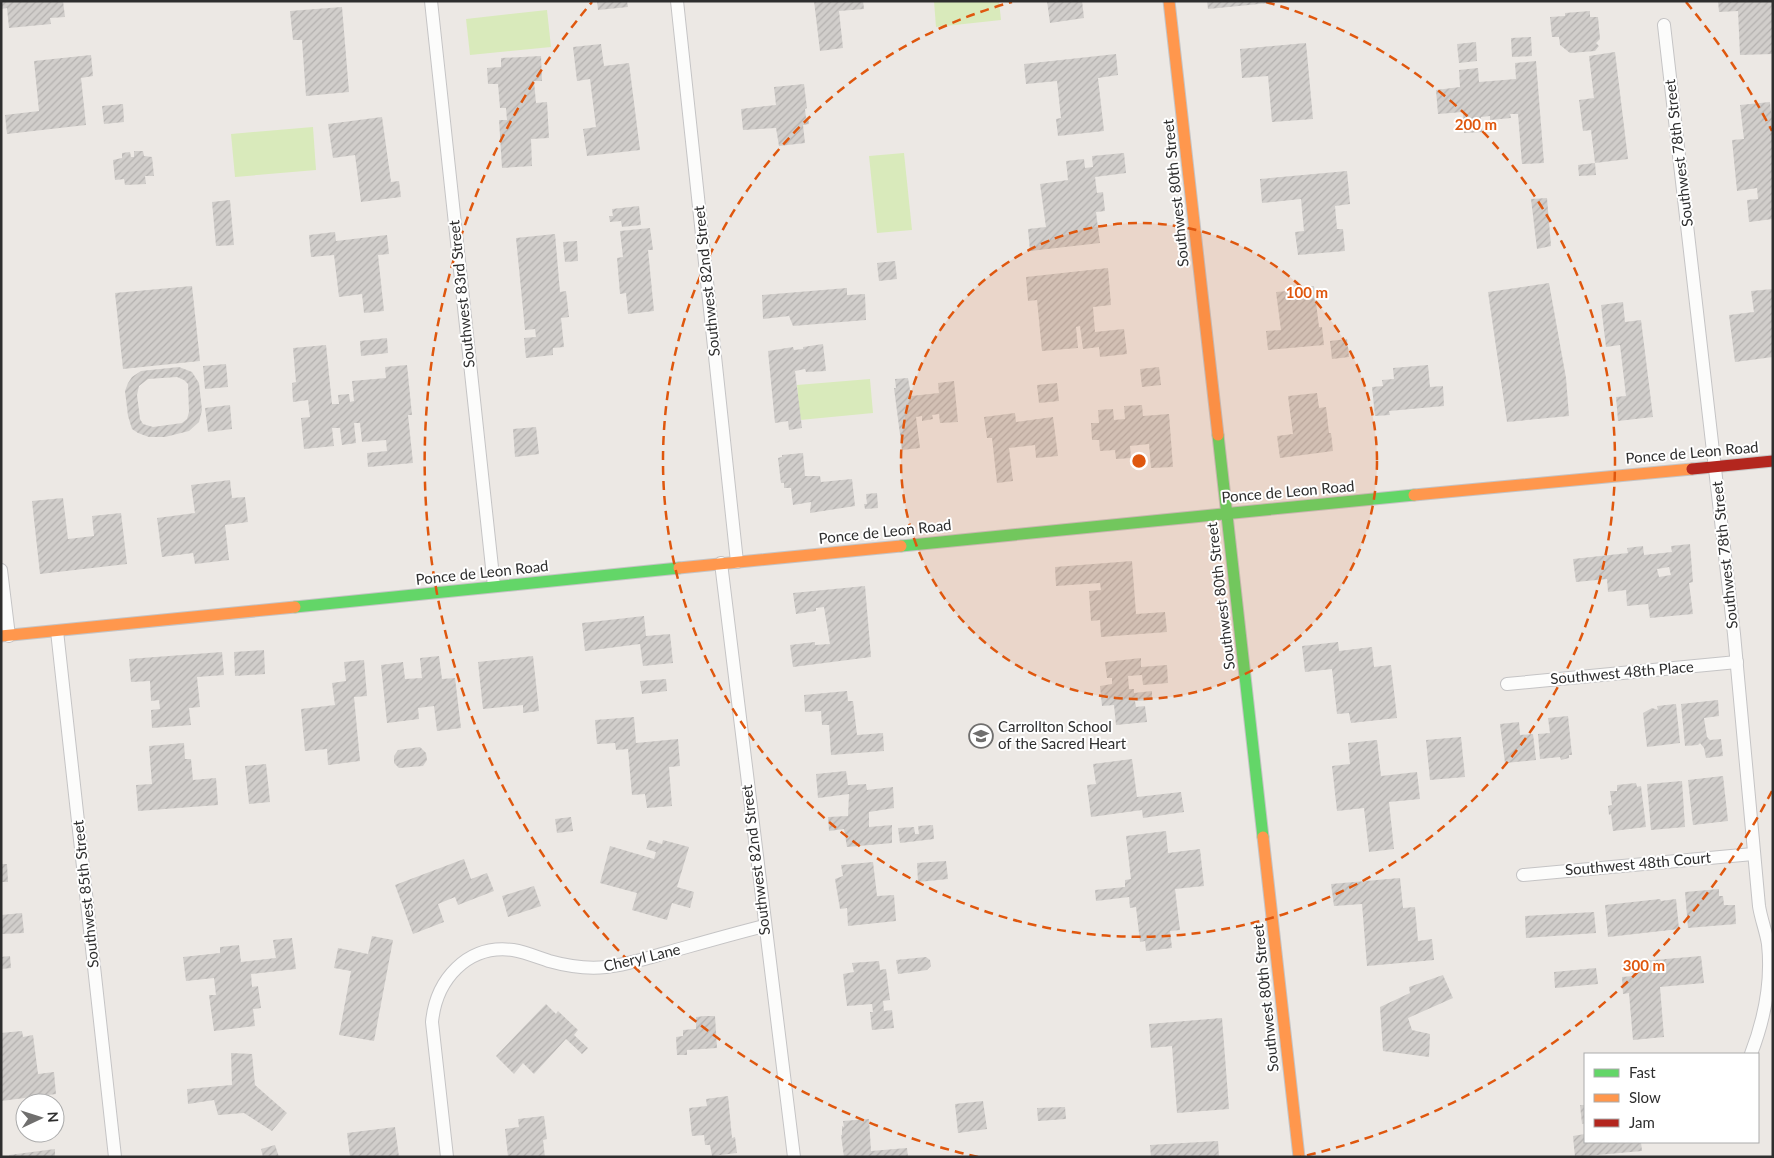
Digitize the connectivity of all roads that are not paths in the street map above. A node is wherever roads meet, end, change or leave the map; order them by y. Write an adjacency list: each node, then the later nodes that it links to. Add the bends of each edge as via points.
1 (431, 1): 11 (street, Southwest 83rd Street)
2 (676, 1): 8 (street, Southwest 82nd Street)
3 (1170, 1): 7 (street, Southwest 80th Street)
4 (1664, 25): 6 (street, Southwest 78th Street)
5 (1773, 461): 6 (street, Ponce de Leon Road)
6 (1715, 466): 7 (street, Ponce de Leon Road); 14 (street, Southwest 78th Street)
7 (1227, 514): 8 (street, Ponce de Leon Road); 23 (street, Southwest 80th Street)
8 (737, 562): 9 (street, Ponce de Leon Road)
9 (721, 563): 11 (street, Ponce de Leon Road); 18 (street, Southwest 82nd Street)
10 (1, 570): 13 (street)
11 (494, 586): 12 (street, Ponce de Leon Road)
12 (57, 631): 13 (street, Ponce de Leon Road); 20 (street, Southwest 85th Street)
13 (5, 636)
14 (1737, 662): 15 (street, Southwest 48th Place); 16 (street, Southwest 78th Street)
15 (1507, 684)
16 (1754, 854): 17 (street, Southwest 48th Court); 19 (street, Southwest 78th Street, via 1769,969 1762,1021)
17 (1523, 875)
18 (764, 926): 21 (street, Cheryl Lane, via 607,967 560,964 511,950 495,950 467,960 448,977 438,993 433,1012); 22 (street, Southwest 82nd Street)
19 (1751, 1053)
20 (115, 1157)
21 (446, 1157)
22 (794, 1157)
23 (1299, 1157)

